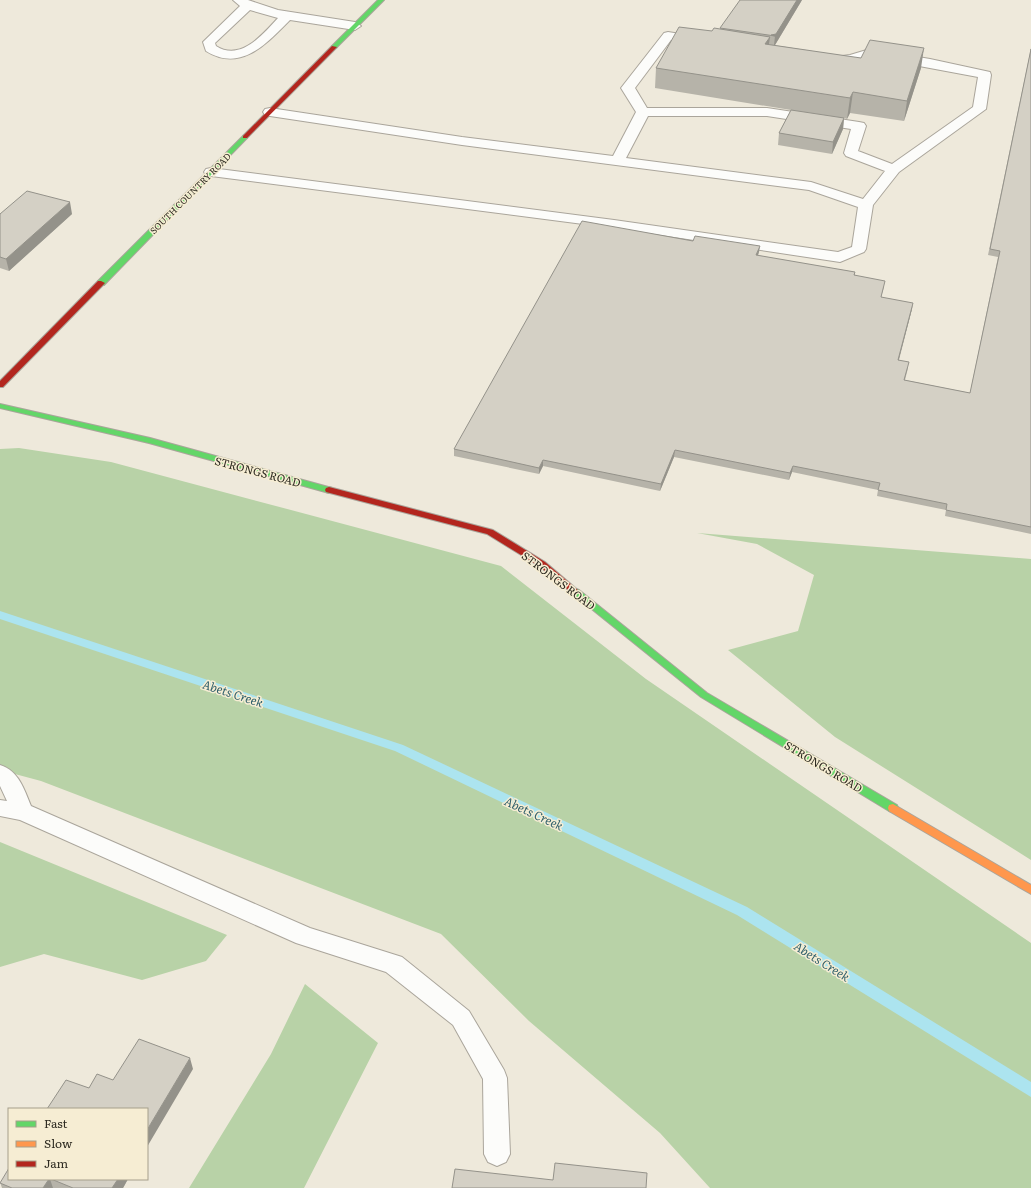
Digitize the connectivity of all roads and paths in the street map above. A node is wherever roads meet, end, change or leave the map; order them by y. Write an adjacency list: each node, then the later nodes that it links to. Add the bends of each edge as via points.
1 (377, 0): 4 (street, SOUTH COUNTRY ROAD)
2 (243, 3): 3 (lane); 3 (lane, via 209,42 210,48 215,52 228,54 250,50)
3 (287, 16): 4 (lane)
4 (355, 26): 7 (street, SOUTH COUNTRY ROAD)
5 (715, 44): 8 (lane, via 668,36 628,88)
6 (817, 60): 10 (lane, via 852,59 870,53 986,75 979,110)
7 (270, 112): 9 (lane); 11 (street, SOUTH COUNTRY ROAD)
8 (643, 112): 9 (lane); 10 (lane, via 767,112 859,126 851,153)
9 (618, 161): 12 (lane, via 811,186)
10 (894, 169): 12 (lane)
11 (211, 172): 12 (lane, via 614,224 840,257 859,249); 13 (street, SOUTH COUNTRY ROAD)
12 (866, 205)
13 (0, 385)
14 (0, 406): 18 (street, STRONGS ROAD, via 150,441 490,532 542,564 704,695)
15 (0, 773): 17 (lane, via 10,782)
16 (0, 808): 17 (lane)
17 (23, 812): 19 (lane, via 304,936 394,964 461,1018 495,1078)
18 (1031, 890)
19 (497, 1154)

